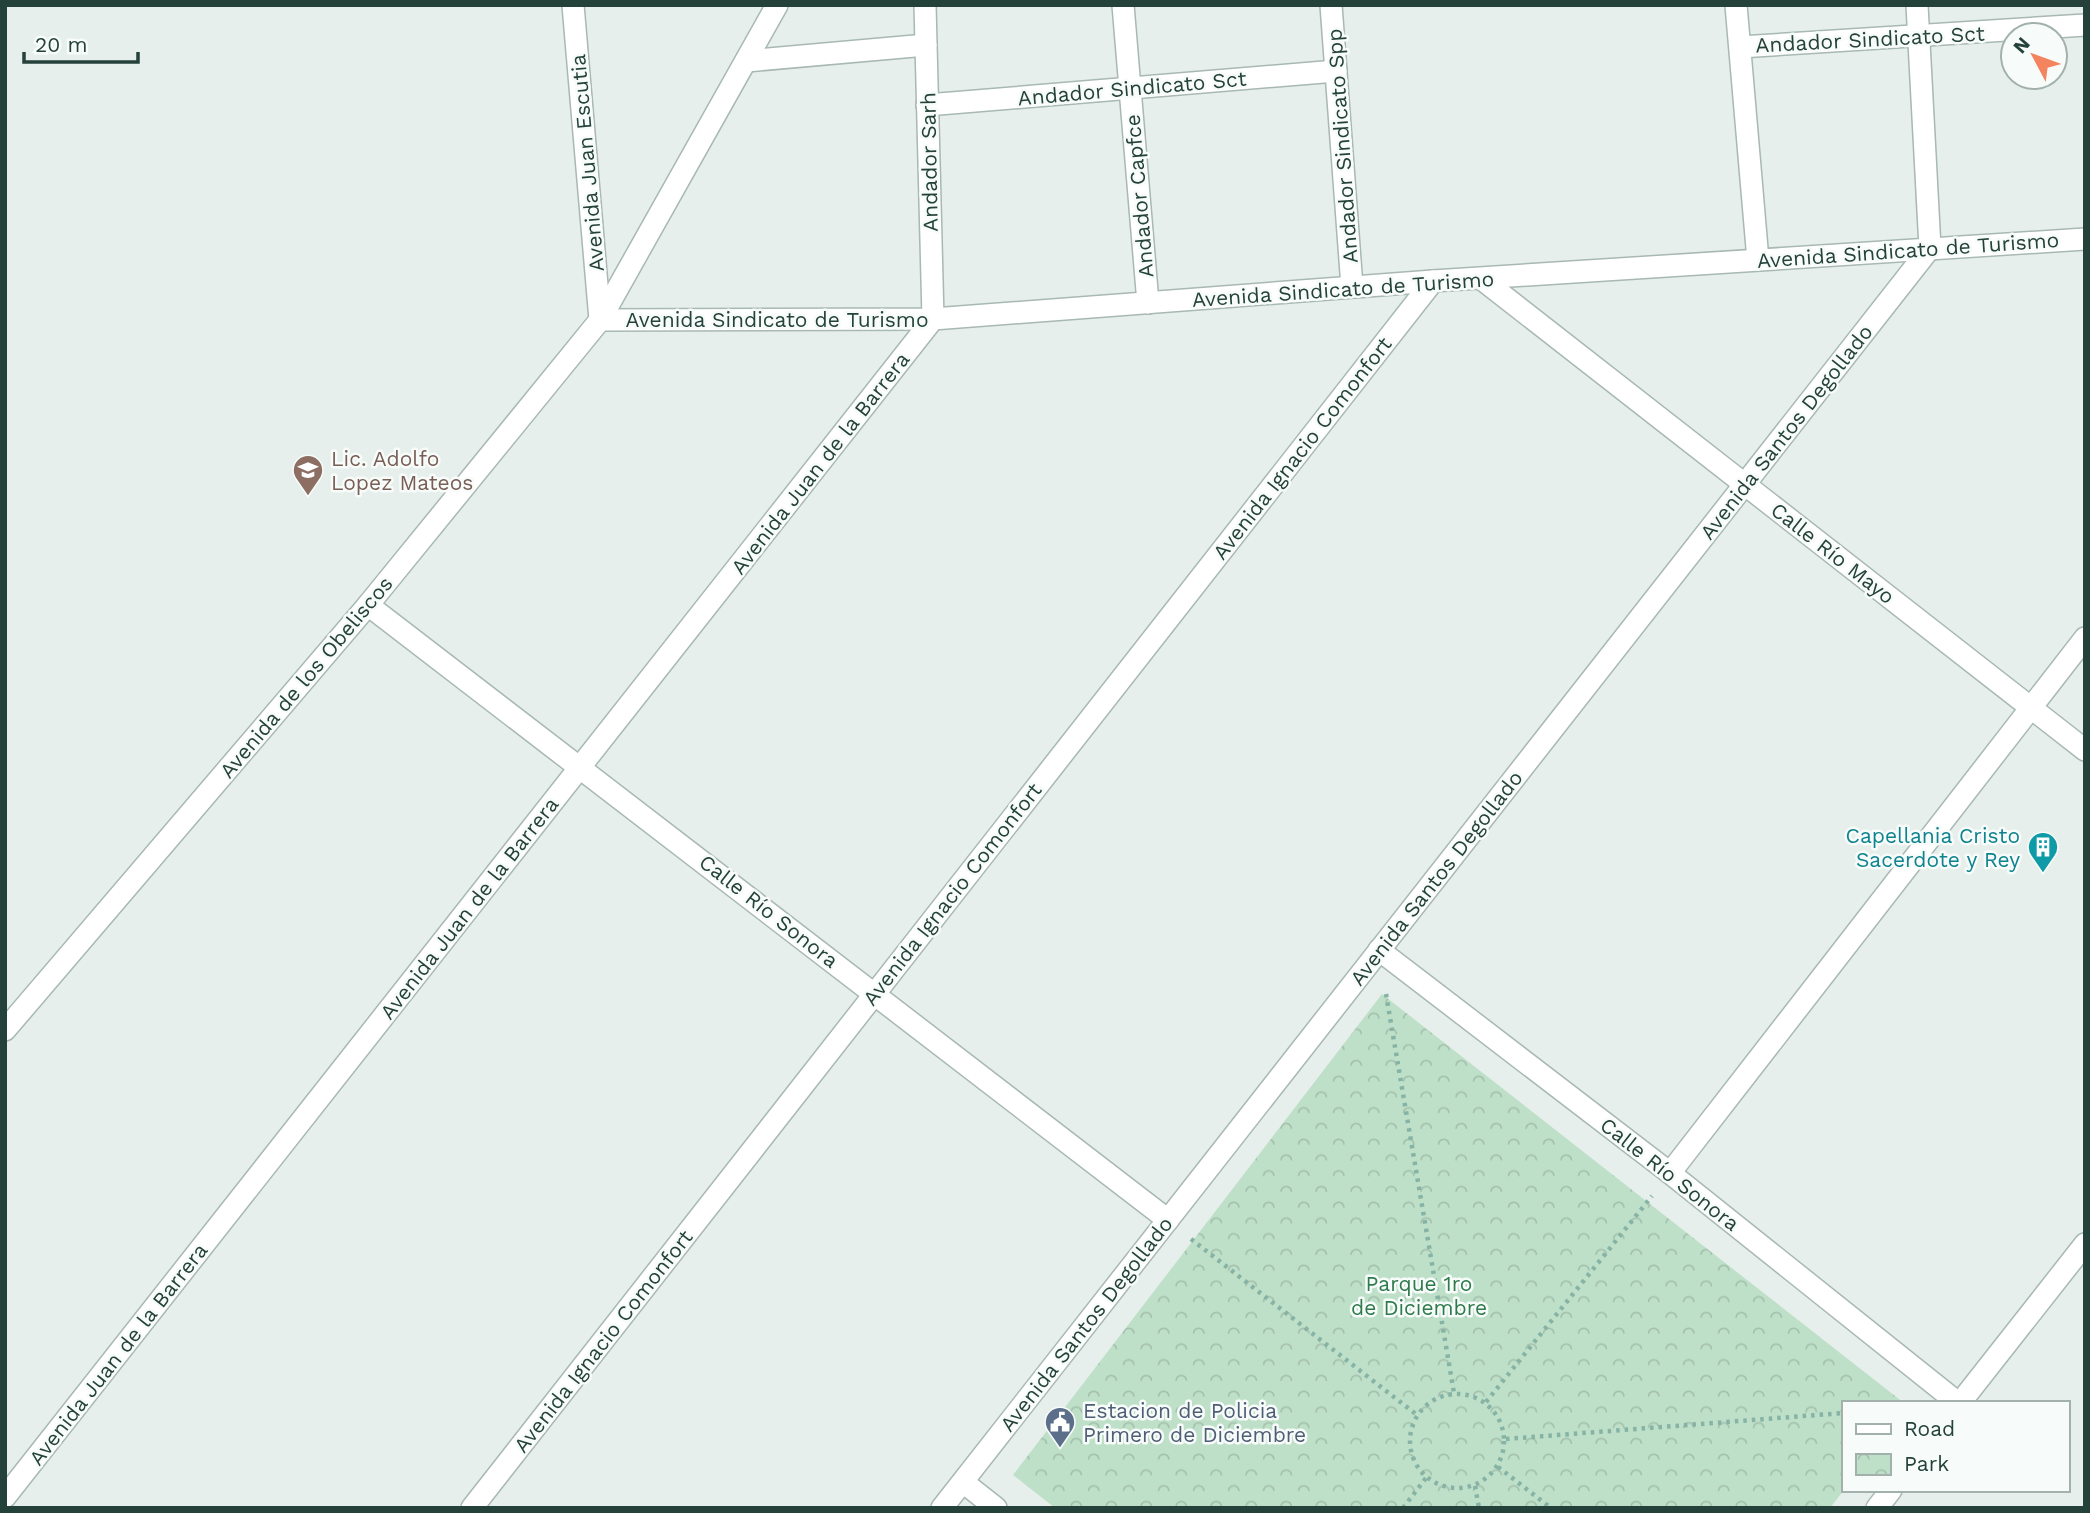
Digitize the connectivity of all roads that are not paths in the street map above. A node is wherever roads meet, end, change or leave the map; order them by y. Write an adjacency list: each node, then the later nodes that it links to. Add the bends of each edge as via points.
1 (573, 5): 24 (street, Avenida Juan Escutia)
2 (777, 5): 12 (street, Avenida de los Obeliscos)
3 (925, 5): 10 (street, Andador Sarh)
4 (1123, 5): 14 (street, Andador Capfce)
5 (1331, 5): 13 (street, Andador Sindicato Spp)
6 (1736, 5): 11 (street)
7 (1917, 5): 9 (street)
8 (2085, 25): 9 (street, Andador Sindicato Sct)
9 (1918, 37): 11 (street, Andador Sindicato Sct); 17 (street)
10 (926, 45): 12 (street); 15 (street, Andador Sarh)
11 (1740, 47): 18 (street)
12 (746, 61): 24 (street, Avenida de los Obeliscos)
13 (1336, 71): 14 (street, Andador Sindicato Sct); 21 (street, Andador Sindicato Spp)
14 (1130, 88): 15 (street, Andador Sindicato Sct); 22 (street, Andador Capfce)
15 (927, 106): 23 (street, Andador Sarh)
16 (2085, 239): 17 (street, Avenida Sindicato de Turismo)
17 (1930, 248): 18 (street, Avenida Sindicato de Turismo); 25 (street, Avenida Santos Degollado)
18 (1758, 260): 19 (street, Avenida Sindicato de Turismo)
19 (1483, 280): 20 (street, Avenida Sindicato de Turismo); 25 (street, Calle Río Mayo)
20 (1433, 281): 21 (street, Avenida Sindicato de Turismo); 32 (street, Avenida Ignacio Comonfort)
21 (1352, 287): 22 (street, Avenida Sindicato de Turismo)
22 (1148, 303): 23 (street, Avenida Sindicato de Turismo)
23 (933, 319): 24 (street, Avenida Sindicato de Turismo); 30 (street, Avenida Juan de la Barrera)
24 (600, 320): 26 (street, Avenida de los Obeliscos)
25 (1745, 484): 28 (street, Calle Río Mayo); 31 (street, Avenida Santos Degollado)
26 (368, 605): 30 (street, Calle Río Sonora); 33 (street, Avenida de los Obeliscos)
27 (2085, 638): 28 (street)
28 (2031, 708): 29 (street, Calle Río Mayo); 34 (street)
29 (2085, 750)
30 (581, 766): 32 (street, Calle Río Sonora); 41 (street, Avenida Juan de la Barrera)
31 (1379, 950): 34 (street, Calle Río Sonora); 35 (street, Avenida Santos Degollado)
32 (875, 993): 35 (street, Calle Río Sonora); 42 (street, Avenida Ignacio Comonfort)
33 (5, 1030)
34 (1670, 1173): 37 (street, Calle Río Sonora)
35 (1167, 1220): 39 (street, Avenida Santos Degollado)
36 (2085, 1244): 38 (street)
37 (1956, 1401)
38 (1961, 1401)
39 (962, 1482): 43 (street, Avenida Santos Degollado); 44 (street)
40 (1889, 1492): 45 (street)
41 (5, 1497)
42 (472, 1508)
43 (942, 1508)
44 (996, 1508)
45 (1877, 1508)

